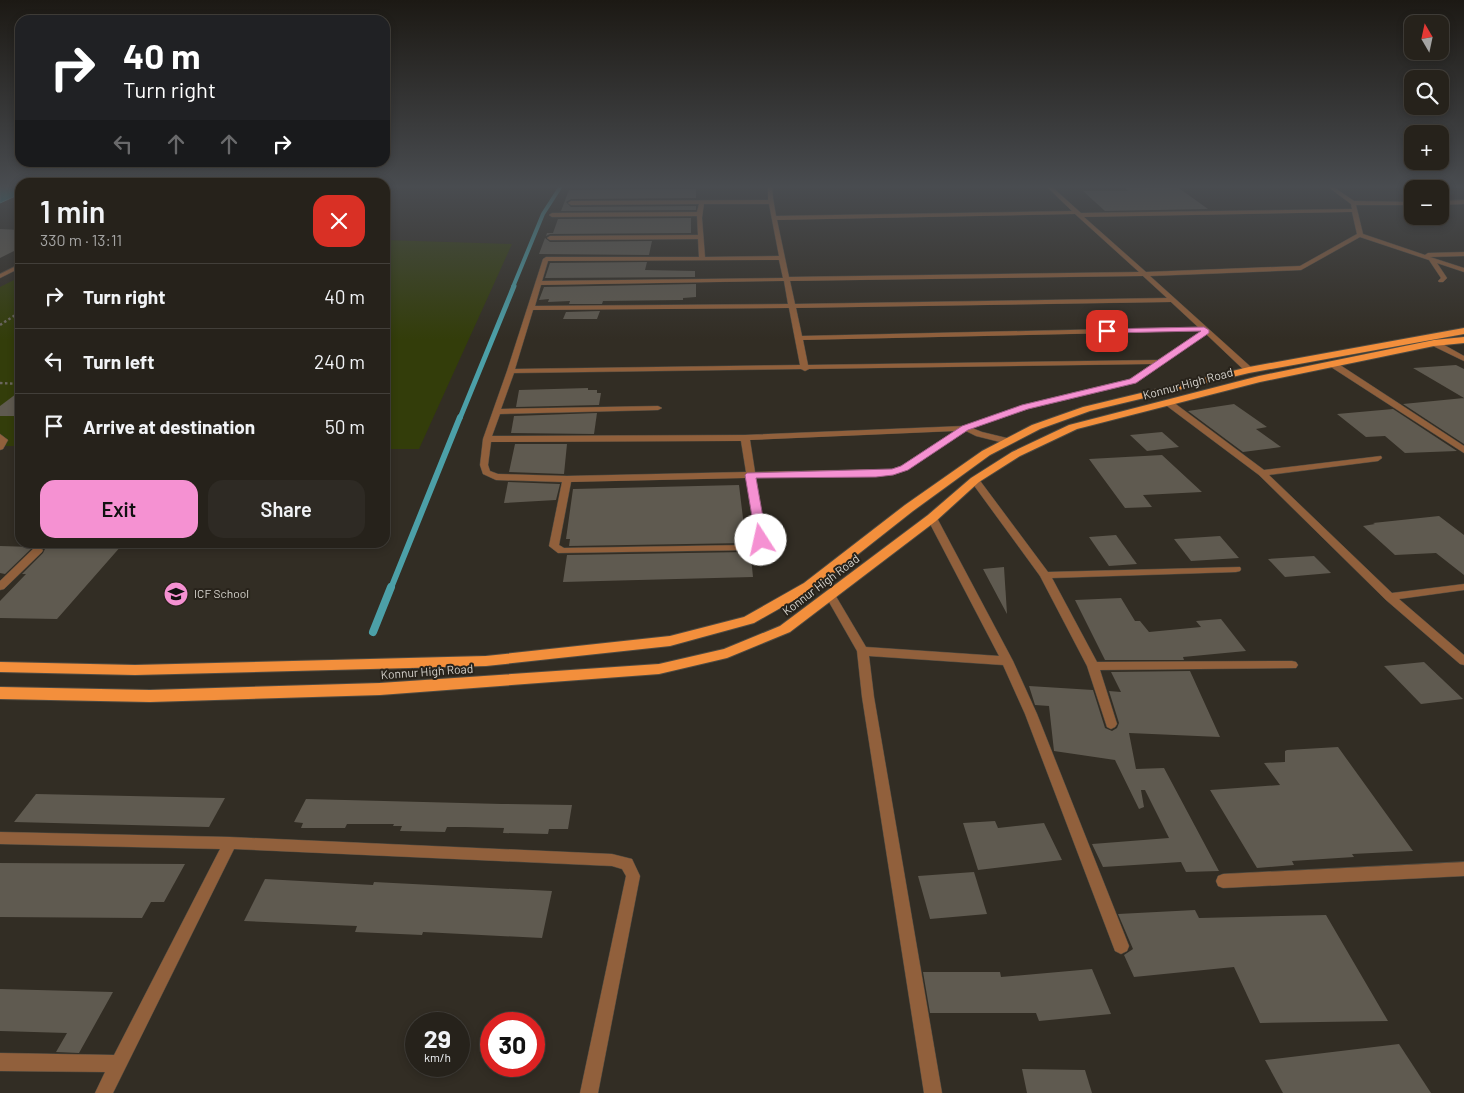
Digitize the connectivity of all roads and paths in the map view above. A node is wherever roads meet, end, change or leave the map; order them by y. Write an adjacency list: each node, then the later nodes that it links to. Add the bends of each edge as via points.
1 (699, 237): 7 (street)
2 (700, 237): 10 (street)
3 (778, 237): 11 (street)
4 (1104, 237): 15 (street)
5 (1356, 237): 15 (street, via 1297,269)
6 (1366, 237): 9 (street)
7 (550, 238)
8 (1464, 254): 9 (street)
9 (1419, 255): 12 (street)
10 (702, 258): 11 (street); 19 (street, via 546,260)
11 (782, 258): 17 (street)
12 (1430, 259): 14 (street); 18 (street, via 1444,278)
13 (15, 268): 16 (street)
14 (1464, 270)
15 (1145, 274): 17 (street); 20 (street)
16 (0, 276)
17 (786, 279): 19 (street); 21 (street)
18 (1441, 281)
19 (538, 283): 22 (street)
20 (1172, 300): 21 (street); 25 (street)
21 (792, 306): 22 (street); 27 (street)
22 (530, 308): 35 (street)
23 (15, 315): 24 (path)
24 (0, 325)
25 (1205, 330): 27 (street); 31 (street); 34 (street)
26 (1464, 331): 34 (main road)
27 (798, 338): 33 (street)
28 (1464, 340): 29 (main road, Konnur High Road)
29 (1434, 344): 30 (street); 32 (main road, Konnur High Road)
30 (1464, 359)
31 (1160, 362): 33 (street); 41 (street, via 1133,381 1025,407)
32 (1334, 365): 38 (main road, Konnur High Road, via 1259,379); 47 (street)
33 (805, 368): 35 (street)
34 (1249, 370): 45 (main road, via 1087,409)
35 (511, 372): 40 (street)
36 (0, 383): 37 (path)
37 (15, 384)
38 (1170, 404): 49 (street); 52 (main road, Konnur High Road, via 1073,427 1016,454)
39 (658, 408): 40 (street)
40 (496, 412): 44 (street)
41 (965, 428): 43 (street); 45 (street); 50 (street, via 893,472)
42 (0, 437): 46 (street, via 4,440)
43 (745, 438): 44 (street); 50 (street)
44 (487, 439): 51 (street, via 486,472 496,477)
45 (1008, 441): 66 (main road, via 916,503 809,586 749,620 670,642 486,661 135,670)
46 (0, 447)
47 (1464, 450)
48 (1378, 458): 49 (street)
49 (1262, 472): 60 (street)
50 (750, 475): 51 (street); 51 (street, via 761,540 748,548 562,550 554,546)
51 (567, 479)
52 (975, 480): 53 (main road, Konnur High Road); 56 (street)
53 (932, 518): 59 (main road, Konnur High Road); 62 (street)
54 (38, 550): 57 (street)
55 (1236, 569): 56 (street)
56 (1045, 576): 65 (street)
57 (0, 587)
58 (1464, 587): 60 (street)
59 (830, 595): 61 (street); 67 (main road, Konnur High Road, via 785,629 727,653 658,669 370,690 150,696)
60 (1390, 597): 63 (street)
61 (863, 651): 62 (street); 78 (street)
62 (1007, 661): 73 (street, via 1031,714)
63 (1464, 661)
64 (1292, 665): 65 (street)
65 (1093, 666): 68 (street)
66 (0, 667)
67 (0, 693)
68 (1111, 724)
69 (0, 838): 70 (street)
70 (230, 843): 75 (street); 77 (street, via 612,860 627,864 633,876)
71 (1464, 869): 72 (street)
72 (1223, 881)
73 (1121, 946)
74 (0, 1062): 75 (street)
75 (119, 1064): 76 (street)
76 (104, 1093)
77 (589, 1093)
78 (933, 1093)

